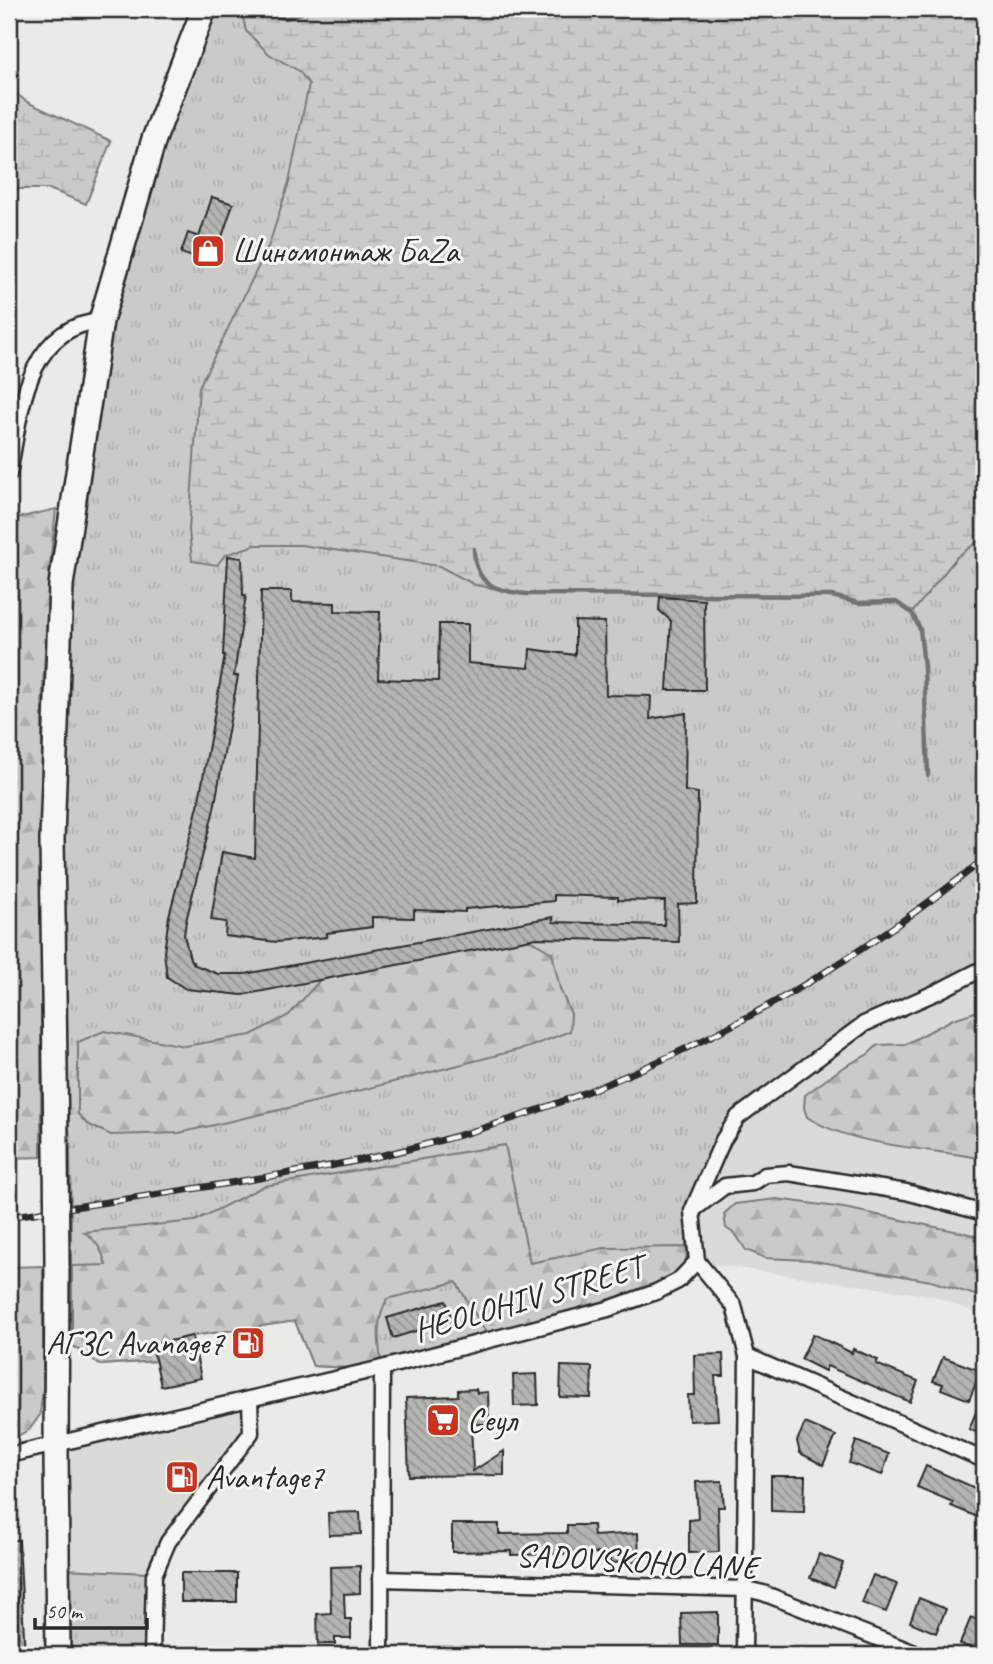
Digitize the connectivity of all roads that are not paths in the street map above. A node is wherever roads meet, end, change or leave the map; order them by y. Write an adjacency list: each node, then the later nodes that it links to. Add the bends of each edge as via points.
1 (204, 9): 2 (main road, via 154,139)
2 (101, 321): 3 (street, via 82,322 66,331 37,362 25,393); 11 (main road, bridge, via 61,585 52,839)
3 (9, 474)
4 (984, 968): 5 (street, via 864,1024 738,1116)
5 (692, 1211): 6 (street, via 725,1186 789,1173 906,1192); 7 (street)
6 (984, 1213)
7 (697, 1261): 8 (street, via 734,1306); 9 (street, HEOLOHIV STREET, via 678,1281 608,1309)
8 (747, 1356): 13 (street); 15 (street)
9 (382, 1368): 10 (street, HEOLOHIV STREET); 14 (street)
10 (250, 1399): 11 (street, HEOLOHIV STREET); 17 (street, via 251,1433 168,1542 154,1574)
11 (56, 1445): 12 (street, HEOLOHIV STREET); 16 (main road)
12 (9, 1455)
13 (984, 1460)
14 (381, 1578): 15 (street, SADOVSKOHO LANE); 18 (street)
15 (746, 1589): 19 (street); 20 (street, SADOVSKOHO LANE)
16 (58, 1655)
17 (152, 1655)
18 (381, 1655)
19 (744, 1655)
20 (920, 1655)

